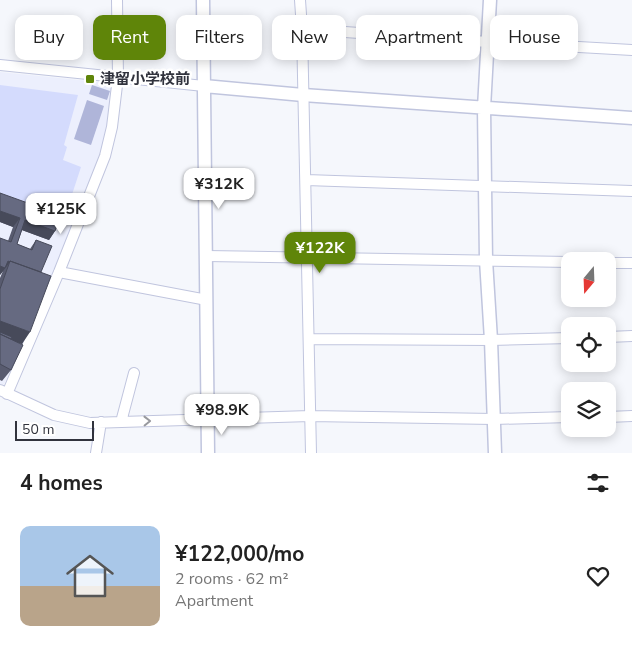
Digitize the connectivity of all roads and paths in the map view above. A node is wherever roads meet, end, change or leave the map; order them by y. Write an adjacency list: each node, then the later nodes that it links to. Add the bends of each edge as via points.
1 (116, 0): 11 (street)
2 (203, 0): 12 (street)
3 (300, 0): 5 (street)
4 (490, 0): 7 (street)
5 (301, 15)
6 (346, 32): 7 (street)
7 (488, 42): 8 (street); 14 (street)
8 (632, 50)
9 (302, 60): 13 (street)
10 (0, 65): 11 (street)
11 (118, 77): 12 (street); 25 (street, via 105,156)
12 (204, 86): 13 (street); 19 (street)
13 (303, 95): 14 (street); 16 (street)
14 (484, 108): 15 (street); 17 (street)
15 (632, 118)
16 (306, 180): 17 (street); 20 (street)
17 (485, 186): 18 (street); 21 (street)
18 (632, 191)
19 (206, 256): 20 (street); 26 (street)
20 (307, 258): 21 (street); 30 (street)
21 (486, 260): 22 (street); 31 (street)
22 (561, 262)
23 (616, 263): 24 (street)
24 (632, 263)
25 (59, 272): 26 (street); 33 (street)
26 (206, 300): 39 (street)
27 (632, 336): 28 (street)
28 (616, 337)
29 (561, 338): 31 (street)
30 (309, 339): 31 (street); 34 (street)
31 (491, 340): 38 (street)
32 (134, 374): 41 (street)
33 (4, 392): 40 (street, via 60,417)
34 (310, 416): 38 (street); 39 (street); 44 (street)
35 (632, 416): 36 (street)
36 (616, 417)
37 (561, 418): 38 (street)
38 (494, 419): 45 (street)
39 (208, 420): 41 (street, one-way to 39); 43 (street)
40 (101, 422): 41 (street); 42 (street)
41 (121, 422)
42 (96, 453)
43 (208, 453)
44 (311, 453)
45 (495, 453)

